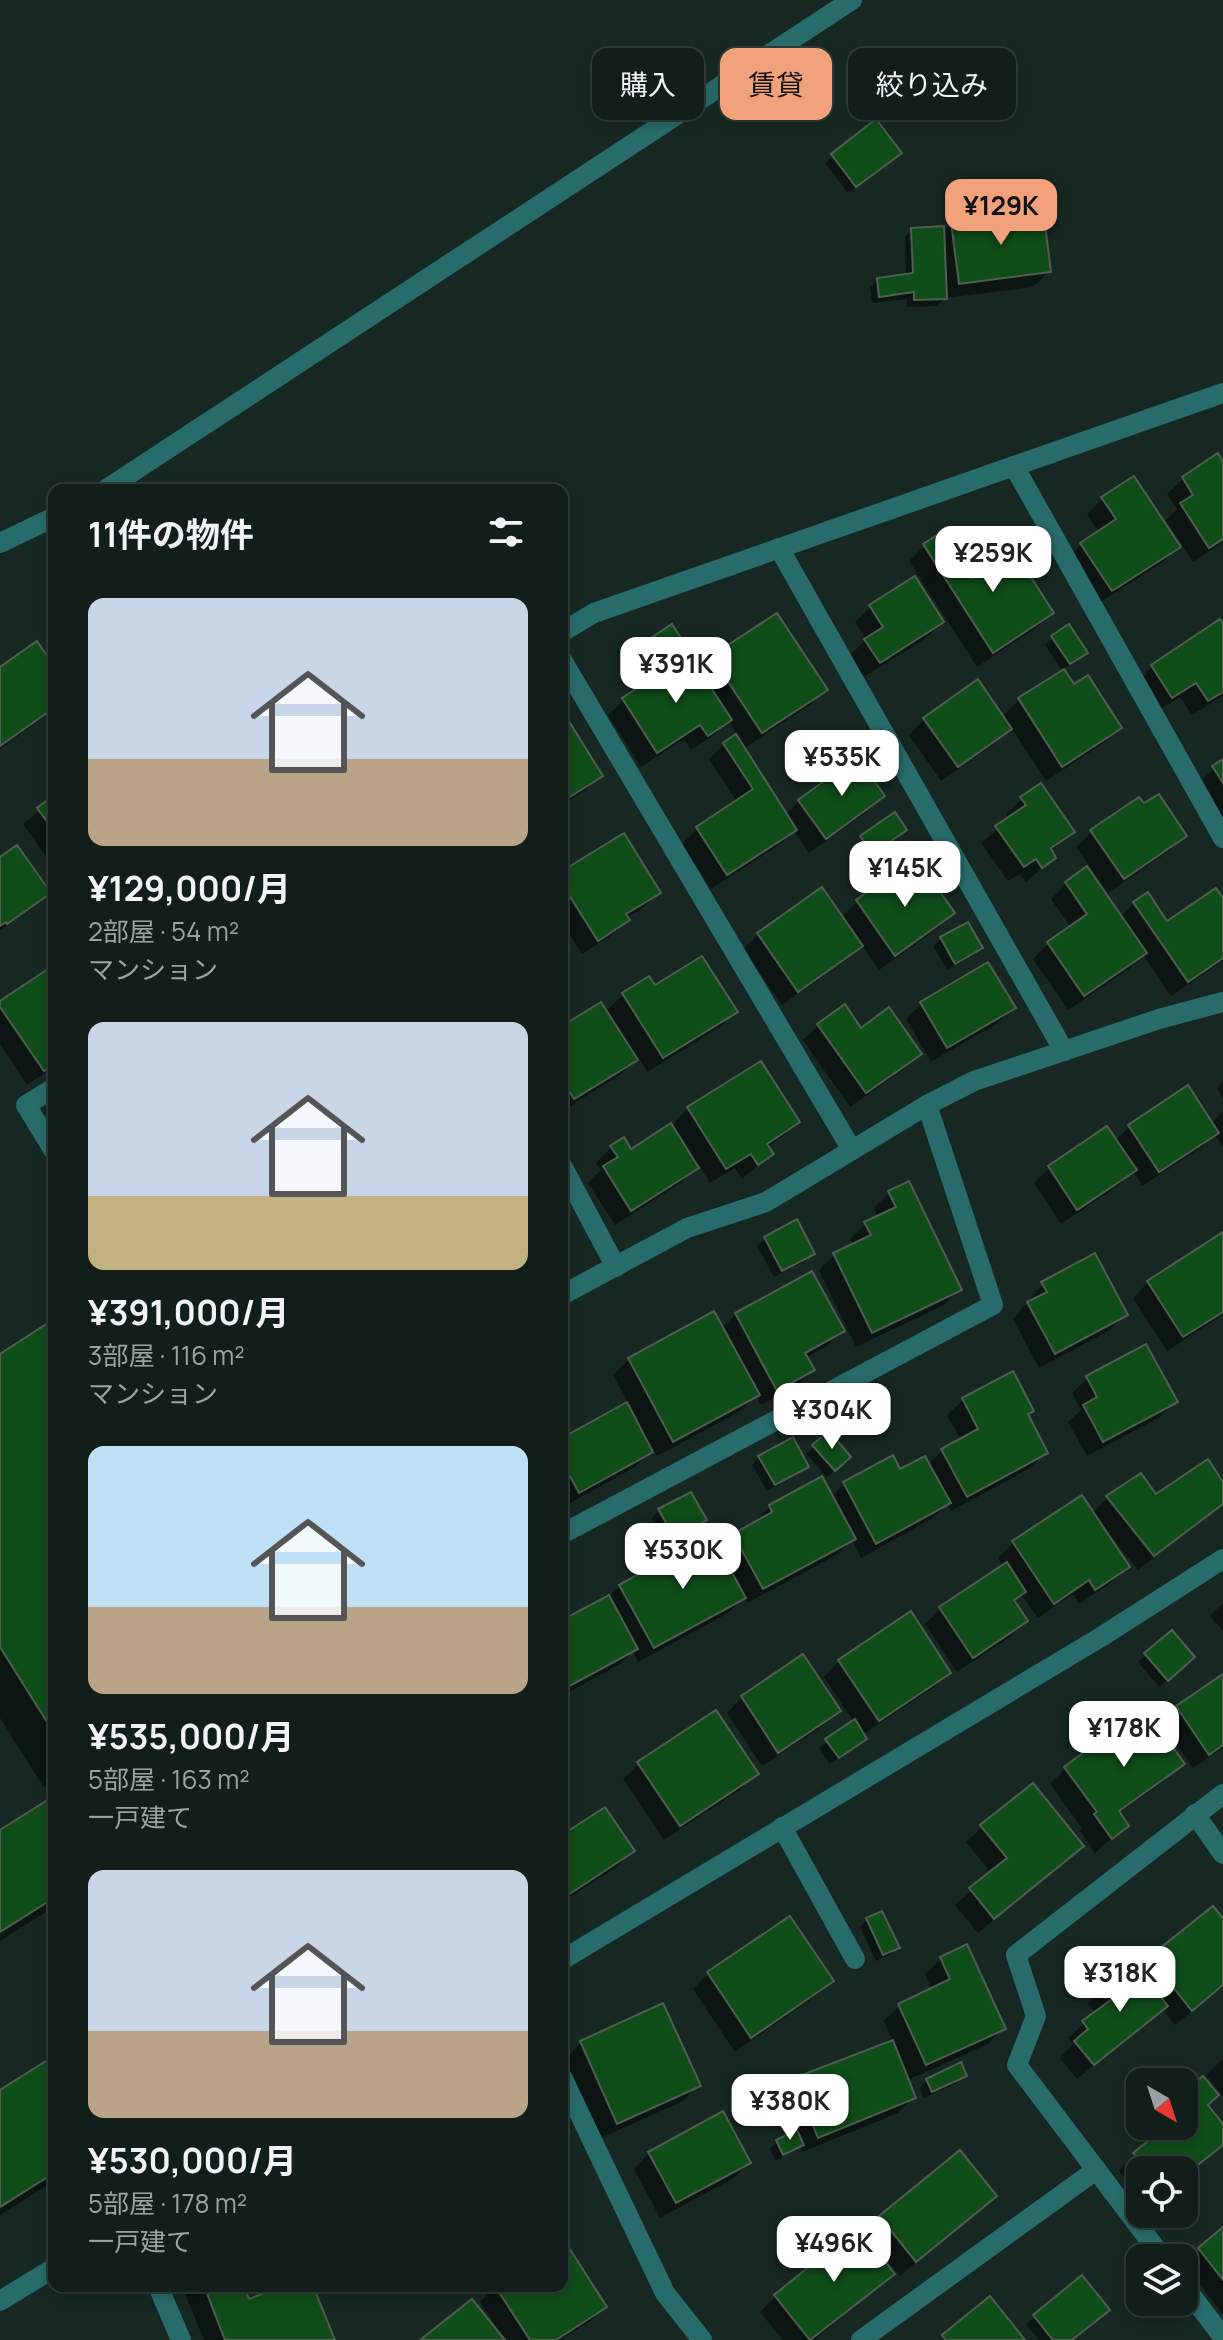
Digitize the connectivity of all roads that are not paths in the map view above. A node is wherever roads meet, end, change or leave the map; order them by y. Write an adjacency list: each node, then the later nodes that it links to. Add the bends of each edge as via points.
1 (852, 0): 4 (street)
2 (1223, 393): 3 (street)
3 (1014, 466): 7 (street); 10 (street)
4 (114, 484)
5 (48, 520): 6 (street)
6 (0, 543)
7 (779, 548): 8 (street, via 594,613); 12 (street)
8 (568, 628)
9 (568, 670): 16 (street)
10 (1223, 838)
11 (1223, 1002): 12 (street)
12 (1064, 1051): 14 (street, via 974,1081)
13 (48, 1092): 15 (street, via 26,1105)
14 (927, 1105): 16 (street); 20 (street, via 993,1305)
15 (48, 1141)
16 (852, 1150): 18 (street, via 766,1202 687,1228)
17 (568, 1177): 18 (street)
18 (616, 1267): 19 (street)
19 (568, 1292)
20 (568, 1531)
21 (1223, 1559): 24 (street)
22 (1223, 1794): 23 (street)
23 (1195, 1814): 25 (street); 29 (street, via 1016,1955 1036,2016 1017,2065)
24 (782, 1827): 26 (street); 27 (street)
25 (1223, 1854)
26 (568, 1956)
27 (855, 1959)
28 (568, 2090): 37 (street, via 665,2293)
29 (1096, 2170): 30 (street); 38 (street)
30 (1152, 2244)
31 (48, 2272): 33 (street)
32 (161, 2292): 36 (street)
33 (0, 2301)
34 (1198, 2304): 35 (street)
35 (1223, 2337)
36 (181, 2340)
37 (702, 2340)
38 (861, 2340)

